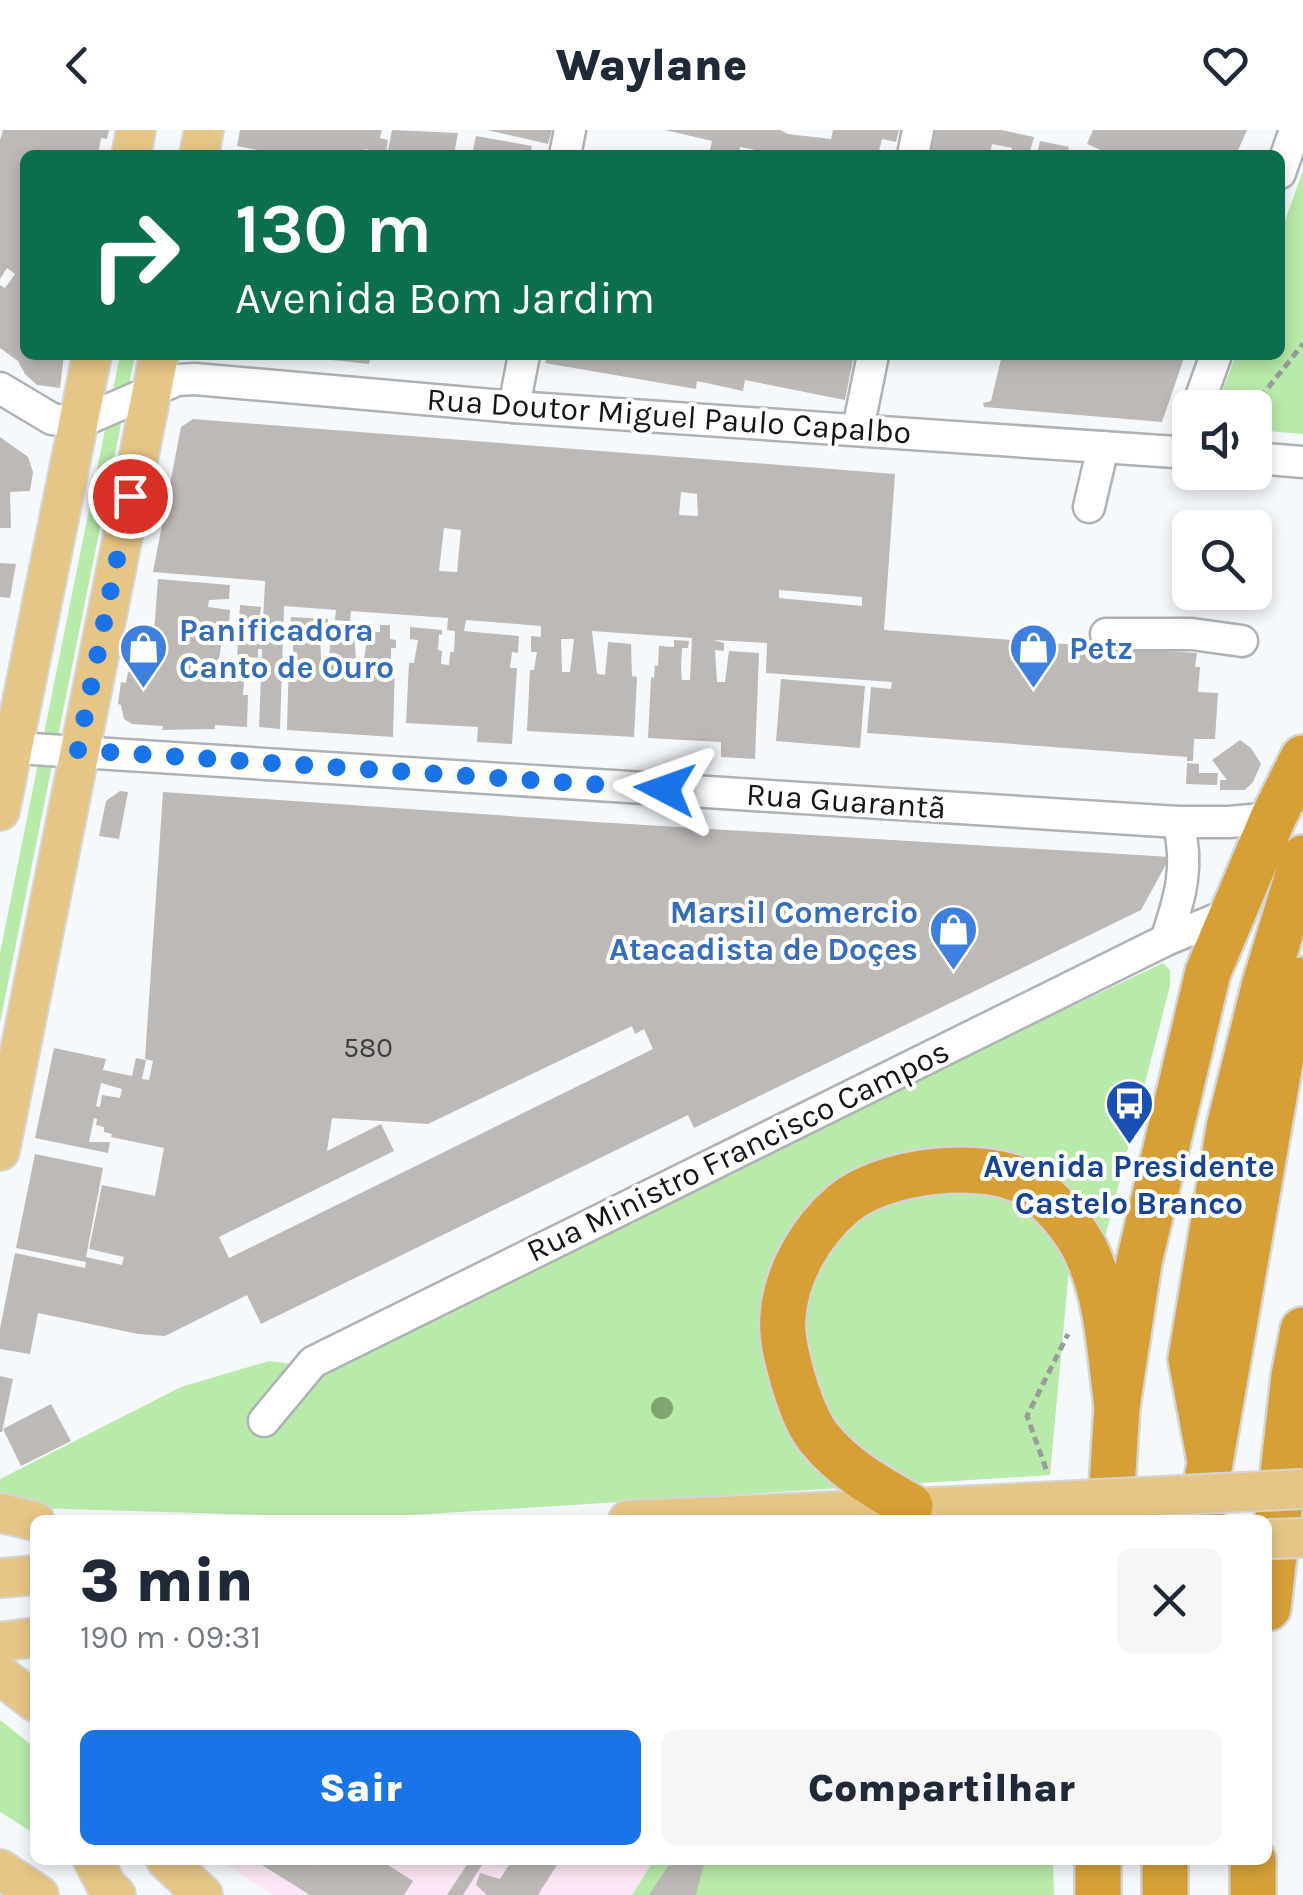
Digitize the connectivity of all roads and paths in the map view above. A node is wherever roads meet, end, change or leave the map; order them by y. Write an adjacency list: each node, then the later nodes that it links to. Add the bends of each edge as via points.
1 (1295, 130): 2 (street)
2 (1285, 159)
3 (1302, 348): 11 (path)
4 (91, 360): 14 (main road)
5 (158, 360): 12 (main road)
6 (523, 360): 13 (street)
7 (872, 360): 15 (street)
8 (1214, 360): 10 (street)
9 (0, 388): 14 (street, via 52,420)
10 (1204, 390)
11 (1267, 390)
12 (151, 393): 13 (street, Rua Doutor Miguel Paulo Capalbo, via 195,379); 14 (street, Rua Doutor Miguel Paulo Capalbo); 24 (main road)
13 (514, 406): 15 (street, Rua Doutor Miguel Paulo Capalbo)
14 (78, 423): 23 (main road)
15 (858, 429): 17 (street, Rua Doutor Miguel Paulo Capalbo)
16 (1172, 445): 17 (street, Rua Doutor Miguel Paulo Capalbo)
17 (1103, 447): 20 (street)
18 (1272, 459): 19 (street)
19 (1303, 462)
20 (1090, 506)
21 (1106, 634): 22 (street)
22 (1242, 641)
23 (6, 748): 24 (street, Rua Guarantã); 26 (main road)
24 (78, 750): 28 (street, Rua Guarantã); 33 (main road)
25 (1303, 758): 27 (highway)
26 (0, 811)
27 (1273, 818): 28 (street, Rua Guarantã); 30 (highway)
28 (1178, 822): 31 (street, via 1184,875)
29 (1303, 858): 39 (highway, via 1229,1128 1194,1340)
30 (1234, 912): 31 (street, Rua Ministro Francisco Campos); 36 (highway, via 1208,972 1156,1182)
31 (1166, 940): 38 (street, Rua Ministro Francisco Campos, via 313,1362)
32 (1303, 980): 39 (highway, via 1283,1045)
33 (0, 1151)
34 (1303, 1330): 49 (highway)
35 (1068, 1334): 37 (path)
36 (1117, 1406): 41 (highway, via 1102,1302 1085,1250 1054,1206 1029,1185 973,1170 880,1184 844,1202 810,1239 783,1316 786,1354 800,1406 818,1438 856,1475); 44 (highway)
37 (1027, 1416)
38 (264, 1421)
39 (1209, 1456): 45 (highway)
40 (1303, 1489): 41 (main road, bridge)
41 (910, 1506): 43 (main road)
42 (0, 1513): 46 (main road)
43 (729, 1515)
44 (1110, 1515)
45 (1201, 1515)
46 (30, 1520)
47 (1303, 1538): 48 (main road, bridge)
48 (1272, 1539)
49 (1272, 1572)
50 (30, 1575): 51 (main road)
51 (0, 1578)
52 (30, 1638): 53 (main road)
53 (0, 1642)
54 (0, 1675): 55 (main road)
55 (30, 1698)
56 (96, 1865): 61 (main road)
57 (171, 1865): 62 (main road)
58 (1098, 1865): 63 (highway)
59 (1165, 1865): 64 (highway)
60 (1253, 1865): 65 (highway)
61 (116, 1895)
62 (203, 1895)
63 (1098, 1895)
64 (1165, 1895)
65 (1253, 1895)

